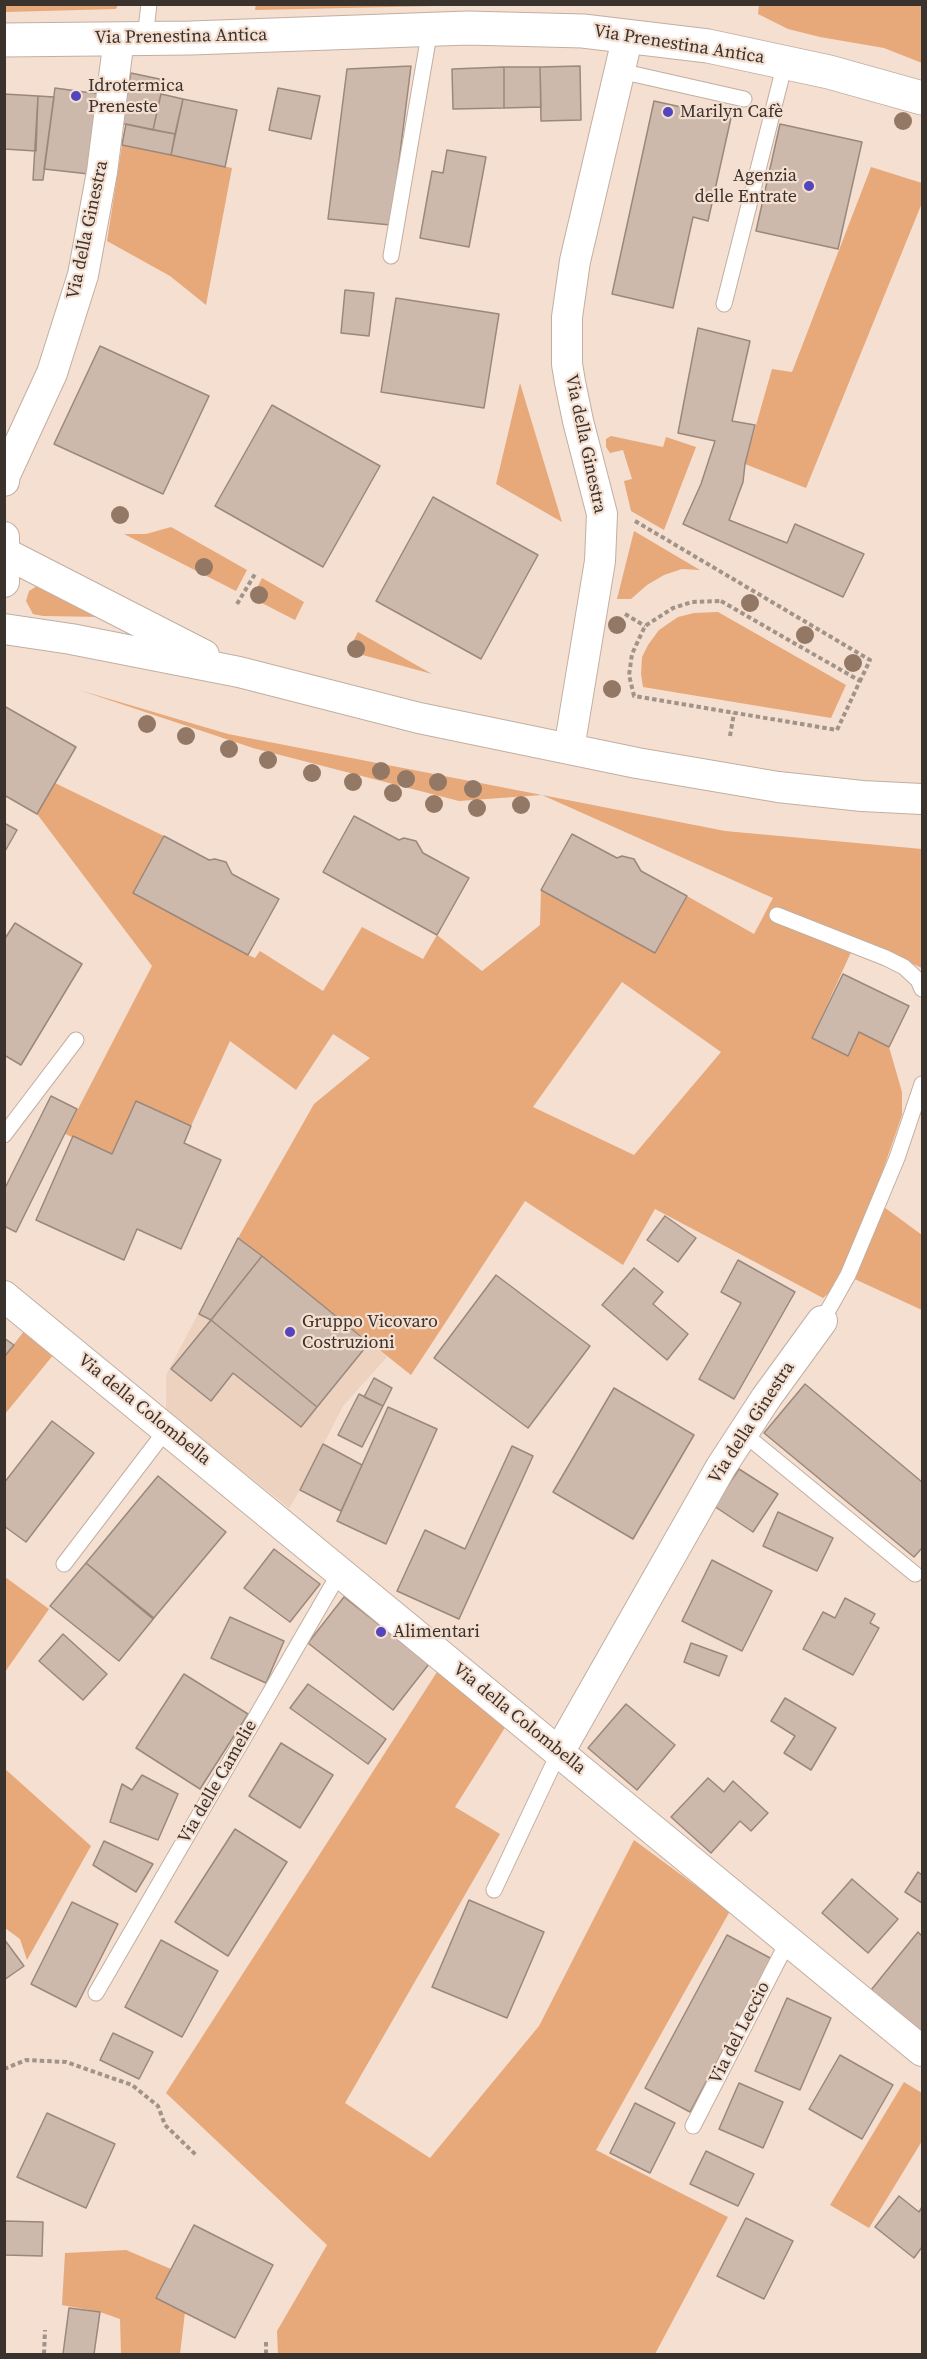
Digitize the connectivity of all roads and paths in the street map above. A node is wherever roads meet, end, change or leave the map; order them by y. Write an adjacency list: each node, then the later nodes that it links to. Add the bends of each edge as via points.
1 (149, 4): 4 (lane)
2 (430, 29): 3 (main road, Via Prenestina Antica, via 534,29); 4 (main road, Via Prenestina Antica); 10 (lane)
3 (628, 35): 6 (main road, Via Prenestina Antica, via 708,46); 7 (street, Via della Ginestra)
4 (132, 38): 5 (main road, Via Prenestina Antica); 12 (street, Via della Ginestra, via 83,275 52,373)
5 (4, 39)
6 (785, 63): 8 (main road, Via Prenestina Antica); 11 (lane)
7 (620, 71): 9 (lane); 26 (street, Via della Ginestra, via 575,261 567,317 570,382 602,513 600,561)
8 (922, 98)
9 (744, 99)
10 (392, 256)
11 (724, 304)
12 (4, 482)
13 (626, 515): 23 (path, via 870,660)
14 (4, 537): 15 (street)
15 (5, 553): 17 (street); 22 (street)
16 (255, 574): 18 (path)
17 (4, 582)
18 (237, 604)
19 (625, 614): 20 (path)
20 (645, 626): 23 (path, via 673,608 692,602 721,601); 24 (path, via 632,654 634,696)
21 (4, 629): 22 (street)
22 (239, 672): 26 (street, via 366,706)
23 (860, 681): 24 (path, via 837,730)
24 (734, 713): 25 (path)
25 (730, 736)
26 (569, 749): 27 (street, via 778,787)
27 (922, 800)
28 (777, 915): 29 (lane, via 904,967)
29 (922, 989)
30 (76, 1040): 32 (lane)
31 (922, 1084): 34 (lane, Via della Ginestra, via 897,1158 848,1275)
32 (4, 1135)
33 (4, 1296): 35 (street, Via della Colombella)
34 (822, 1321): 36 (street, Via della Ginestra)
35 (167, 1429): 37 (lane); 38 (street, Via della Colombella)
36 (743, 1433): 39 (lane); 40 (street, Via della Ginestra)
37 (64, 1564)
38 (340, 1572): 40 (street, Via della Colombella); 43 (lane, Via delle Camelie)
39 (915, 1574)
40 (559, 1752): 41 (lane); 42 (street, Via della Colombella)
41 (494, 1890)
42 (788, 1941): 44 (street, Via della Colombella); 46 (lane, Via del Leccio)
43 (96, 1993)
44 (922, 2051)
45 (4, 2069): 47 (path, via 26,2060 66,2062 132,2085 158,2106 165,2124)
46 (693, 2126)
47 (197, 2156)
48 (45, 2330): 50 (path)
49 (266, 2340): 51 (path)
50 (44, 2355)
51 (266, 2355)

